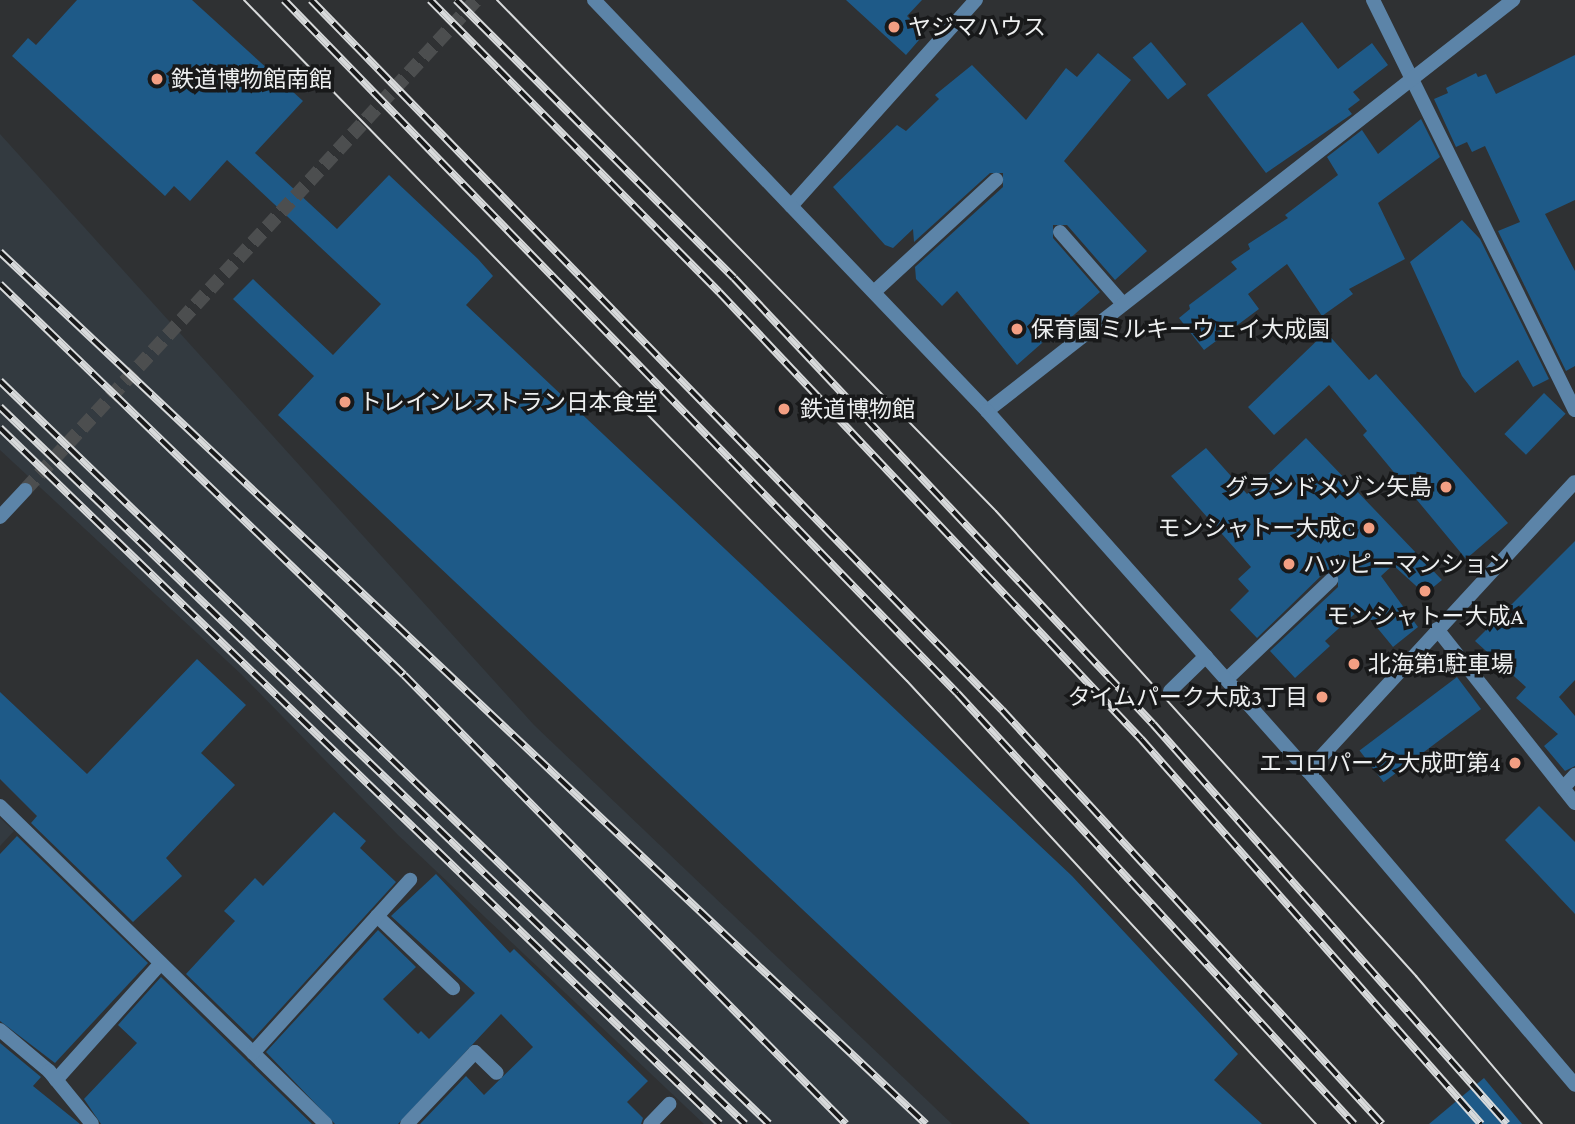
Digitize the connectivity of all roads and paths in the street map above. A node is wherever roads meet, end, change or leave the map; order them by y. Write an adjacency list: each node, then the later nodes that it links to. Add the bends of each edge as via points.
1 (594, 0): 7 (street)
2 (976, 0): 7 (street)
3 (1373, 0): 5 (street)
4 (1513, 0): 5 (street)
5 (1412, 77): 10 (street); 11 (street)
6 (996, 180): 9 (street)
7 (791, 206): 9 (street)
8 (1059, 232): 10 (street)
9 (874, 292): 12 (street)
10 (1123, 304): 12 (street)
11 (1575, 410)
12 (988, 411): 18 (street)
13 (1575, 482): 17 (street)
14 (25, 490): 15 (street)
15 (0, 517)
16 (1331, 580): 19 (street)
17 (1437, 629): 21 (street); 23 (street)
18 (1206, 656): 19 (street); 20 (street)
19 (1227, 679): 21 (street)
20 (1170, 691)
21 (1308, 771): 34 (street)
22 (1575, 775): 23 (street)
23 (1563, 788): 24 (street)
24 (1575, 803)
25 (0, 806): 28 (street)
26 (410, 880): 27 (street)
27 (377, 916): 29 (street); 31 (street)
28 (161, 963): 31 (street); 33 (street)
29 (453, 988)
30 (0, 1030): 33 (street)
31 (253, 1053): 37 (street)
32 (497, 1073): 38 (street, via 475,1052)
33 (56, 1080): 36 (street)
34 (1575, 1085)
35 (669, 1104): 39 (street)
36 (92, 1124)
37 (326, 1124)
38 (407, 1124)
39 (650, 1124)

